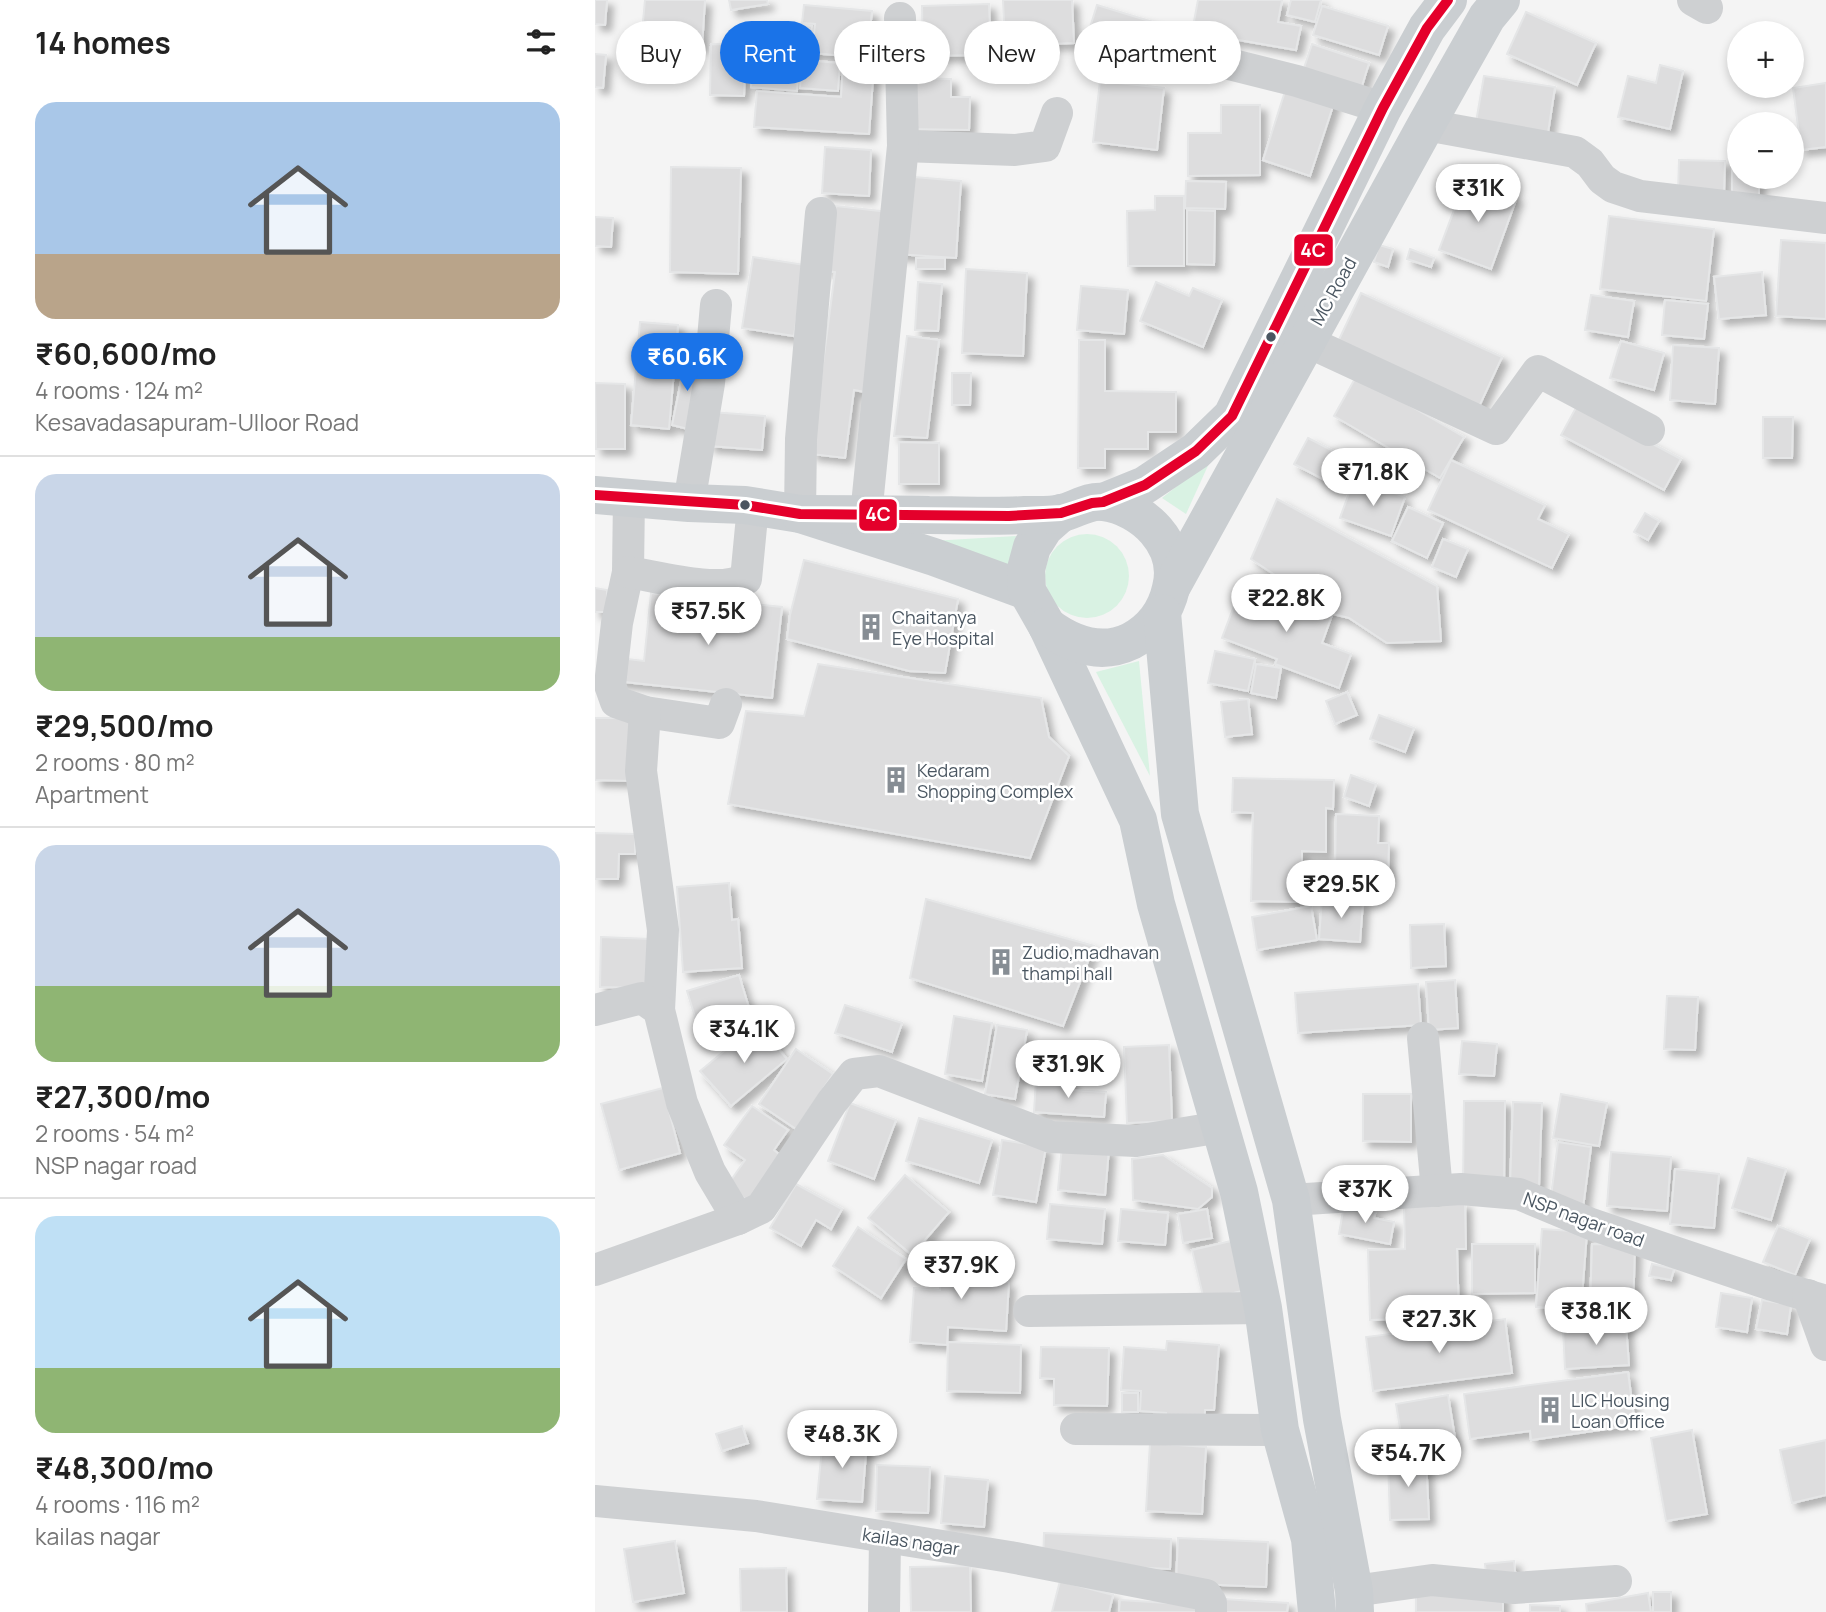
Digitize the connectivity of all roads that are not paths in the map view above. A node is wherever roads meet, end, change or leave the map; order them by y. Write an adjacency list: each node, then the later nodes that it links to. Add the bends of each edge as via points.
1 (1448, 0): 5 (main road, MC Road, via 1427,28)
2 (1501, 0): 7 (main road, MC Road)
3 (900, 18): 8 (street)
4 (1241, 66): 5 (street)
5 (1383, 108): 15 (main road, MC Road, via 1232,416 1196,451 1145,485)
6 (1057, 114): 8 (street, via 1045,146 1015,150)
7 (1426, 125): 10 (street, via 1575,152 1613,187 1640,196); 12 (main road, MC Road)
8 (903, 146): 20 (street)
9 (821, 213): 19 (street, via 801,439)
10 (1826, 218)
11 (716, 305): 16 (street, via 709,383)
12 (1306, 341): 13 (street, via 1496,429 1538,371); 23 (main road, MC Road)
13 (1649, 430)
14 (612, 496): 16 (main road); 21 (street)
15 (1103, 502): 18 (main road); 23 (main road, via 1139,515 1163,538 1172,570)
16 (689, 503): 17 (main road)
17 (753, 506): 19 (main road); 21 (street, via 746,579 735,585)
18 (1061, 513): 20 (main road); 22 (main road, via 1032,547)
19 (800, 514): 20 (main road); 22 (main road)
20 (866, 515)
21 (628, 572): 26 (street, via 610,685 616,702)
22 (1027, 591): 24 (main road)
23 (1167, 600): 24 (main road, via 1148,630 1108,648 1086,647); 27 (main road)
24 (1047, 626): 28 (main road)
25 (726, 704): 26 (street, via 719,723)
26 (645, 712): 30 (street, via 641,771 663,930)
27 (1180, 814): 28 (main road); 34 (main road)
28 (1138, 820): 32 (main road, via 1156,904)
29 (595, 1010): 30 (street, via 642,998)
30 (659, 1010): 35 (street, via 683,1103 710,1172)
31 (1423, 1038): 33 (street)
32 (1221, 1127): 35 (street, via 1136,1141 1051,1137 880,1072 853,1074 761,1208); 38 (main road)
33 (1437, 1191): 34 (street, NSP nagar road); 37 (street, NSP nagar road, via 1519,1194 1591,1224)
34 (1291, 1199): 46 (main road, via 1322,1419)
35 (737, 1219): 36 (street)
36 (595, 1270)
37 (1817, 1298): 40 (street)
38 (1263, 1308): 39 (street); 42 (main road)
39 (1029, 1311)
40 (1826, 1345)
41 (1076, 1429): 42 (street)
42 (1280, 1430): 49 (main road, via 1310,1539)
43 (595, 1501): 44 (street, kailas nagar, via 756,1516)
44 (885, 1537): 47 (street); 48 (street, kailas nagar, via 1206,1595)
45 (1616, 1581): 46 (street, via 1514,1588 1432,1580)
46 (1355, 1602)
47 (884, 1612)
48 (1211, 1612)
49 (1317, 1612)

